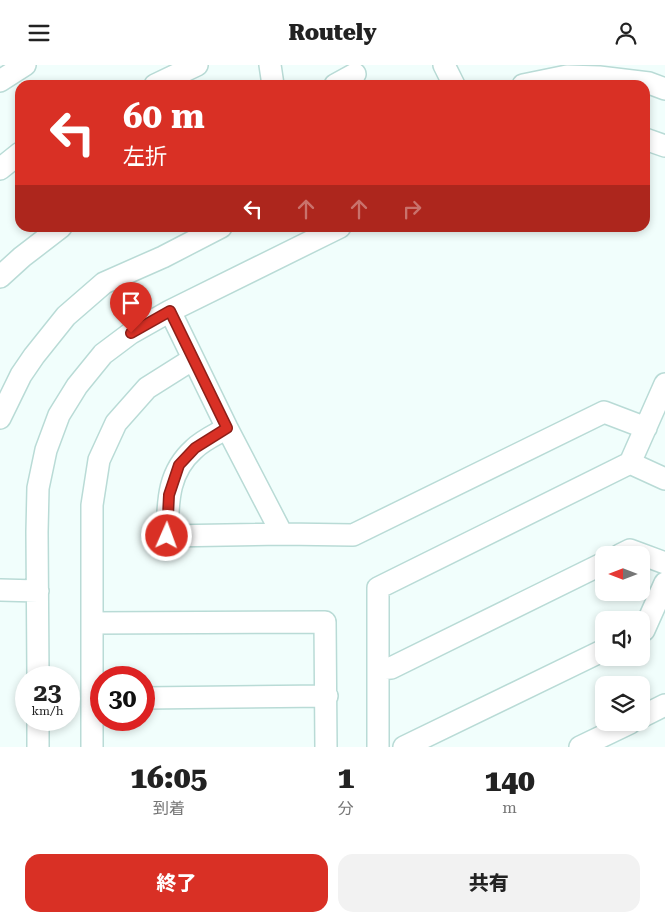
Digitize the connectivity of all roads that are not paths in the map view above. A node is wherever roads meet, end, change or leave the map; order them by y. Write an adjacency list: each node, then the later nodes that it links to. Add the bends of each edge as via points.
1 (25, 65): 11 (street)
2 (198, 65): 6 (street)
3 (270, 65): 7 (street)
4 (444, 65): 8 (street)
5 (572, 71): 9 (street); 10 (street)
6 (165, 80)
7 (272, 80)
8 (452, 80)
9 (540, 80)
10 (625, 80)
11 (0, 81)
12 (650, 83): 13 (street)
13 (665, 89)
14 (650, 141): 15 (street)
15 (665, 146)
16 (15, 157): 17 (street)
17 (0, 169)
18 (54, 232): 21 (street)
19 (212, 232): 25 (street, via 104,283 66,316 21,375)
20 (330, 232): 22 (street)
21 (0, 277)
22 (170, 311): 23 (street); 36 (street, via 131,333 103,354 59,415 46,450 38,487)
23 (193, 359): 26 (street); 38 (street, via 147,388 116,423 99,460 92,505)
24 (665, 384): 27 (street)
25 (0, 418)
26 (227, 428): 30 (street); 30 (street, via 195,448 179,465 169,495 167,536)
27 (646, 428): 28 (street); 30 (street, via 604,411 353,535)
28 (630, 463): 29 (street); 42 (street, via 378,588)
29 (665, 479)
30 (282, 534)
31 (650, 557): 32 (street)
32 (665, 563)
33 (595, 567): 42 (street, via 391,668)
34 (665, 583): 37 (street)
35 (0, 591): 36 (street)
36 (38, 591): 40 (street)
37 (650, 617)
38 (92, 623): 41 (street); 43 (street, via 325,622)
39 (595, 654): 54 (street)
40 (38, 666)
41 (95, 666)
42 (378, 669): 53 (street)
43 (327, 696): 44 (street); 52 (street)
44 (155, 698)
45 (665, 705): 46 (street)
46 (650, 712)
47 (38, 731): 50 (street)
48 (94, 731): 51 (street)
49 (613, 731): 55 (street)
50 (38, 747)
51 (92, 747)
52 (326, 747)
53 (378, 747)
54 (404, 747)
55 (580, 747)

